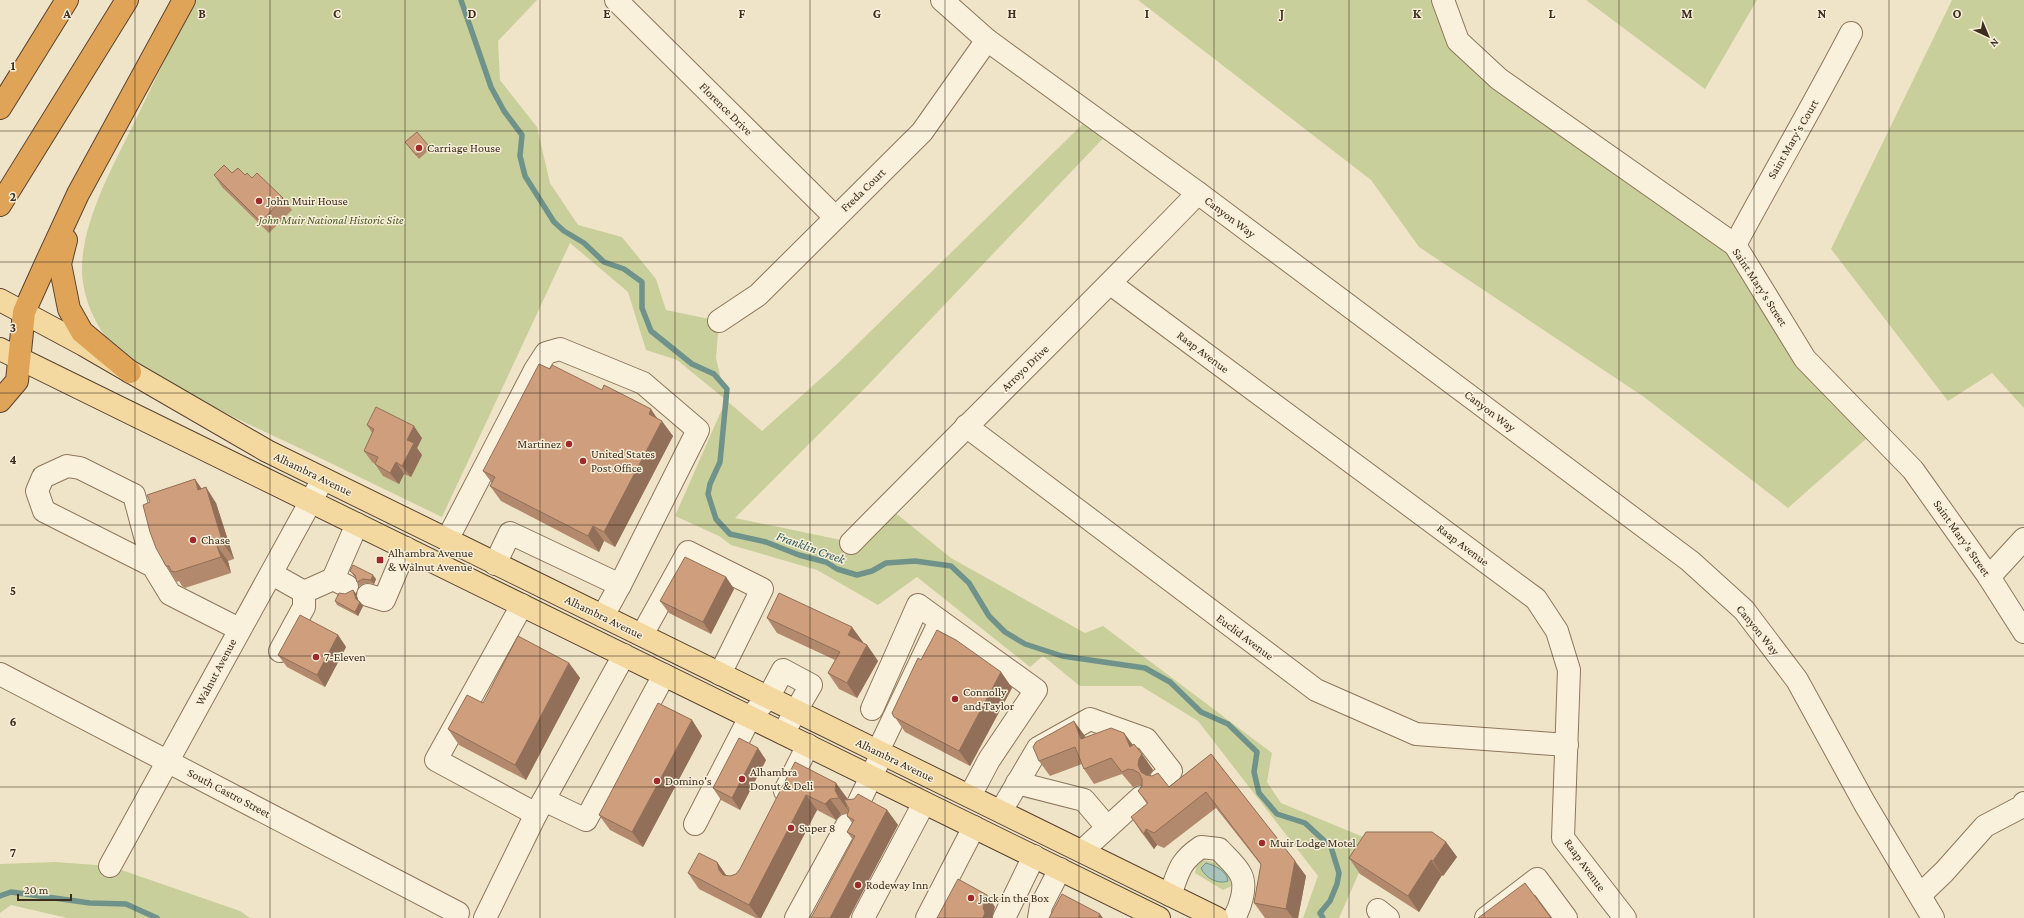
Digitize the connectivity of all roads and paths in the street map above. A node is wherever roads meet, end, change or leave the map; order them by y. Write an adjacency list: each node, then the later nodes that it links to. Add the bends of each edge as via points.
1 (67, 0): 9 (highway)
2 (127, 0): 12 (highway)
3 (184, 0): 11 (highway)
4 (616, 0): 13 (street, Florence Drive)
5 (942, 0): 8 (street, Canyon Way)
6 (1443, 0): 14 (street, Saint Mary's Street, via 1458,41 1499,80)
7 (1851, 33): 14 (street, Saint Mary's Court)
8 (987, 40): 10 (street, Canyon Way); 13 (street, Freda Court, via 922,132)
9 (0, 108)
10 (1198, 193): 15 (street, Arroyo Drive); 78 (street, Canyon Way, via 1690,561 1744,610 1797,680 1865,804)
11 (78, 194): 17 (highway); 20 (highway, via 60,264 69,308 82,332)
12 (0, 204)
13 (835, 217): 18 (street, Freda Court, via 758,295)
14 (1735, 245): 33 (street, Saint Mary's Street, via 1805,359 1913,470)
15 (1111, 284): 22 (street, Arroyo Drive); 54 (street, Raap Avenue, via 1536,599 1557,631 1569,670)
16 (0, 300): 17 (main road, Alhambra Avenue)
17 (24, 312): 19 (highway); 20 (main road, Alhambra Avenue)
18 (719, 321)
19 (9, 354): 21 (highway, via 17,381); 24 (main road)
20 (130, 372): 23 (main road, Alhambra Avenue, via 243,438)
21 (0, 401)
22 (966, 426): 28 (street, Arroyo Drive); 54 (street, Euclid Avenue, via 1316,690 1416,734)
23 (323, 479): 24 (street, Walnut Avenue); 27 (main road, Alhambra Avenue)
24 (311, 502): 25 (main road); 32 (street, Walnut Avenue)
25 (357, 524): 29 (main road); 35 (street, via 340,582)
26 (2024, 539): 33 (street)
27 (447, 540): 30 (main road, Alhambra Avenue); 34 (street, via 534,370 546,353 560,349 643,384 698,430)
28 (851, 542)
29 (406, 548): 36 (street, via 384,600); 37 (main road)
30 (495, 564): 34 (street, via 510,533); 38 (main road, Alhambra Avenue)
31 (153, 566): 31 (street, via 134,495 80,468 66,466 43,477 37,491 44,511); 40 (street, via 170,594)
32 (272, 574): 35 (street); 40 (street, Walnut Avenue)
33 (1989, 577): 41 (street, Saint Mary's Street)
34 (620, 585): 38 (street)
35 (304, 592): 43 (street, via 304,607)
36 (368, 595)
37 (522, 605): 44 (main road); 66 (street, via 436,760)
38 (603, 616): 42 (main road, Alhambra Avenue)
39 (940, 621): 49 (street, via 918,605); 55 (street); 60 (street, via 1036,690 989,760)
40 (239, 629): 56 (street, Walnut Avenue)
41 (2024, 632)
42 (642, 635): 46 (main road, Alhambra Avenue); 46 (street, via 688,552 762,589)
43 (280, 651)
44 (624, 655): 47 (main road); 66 (street)
45 (0, 674): 56 (street, South Castro Street)
46 (720, 674): 48 (main road, Alhambra Avenue)
47 (664, 675): 51 (main road); 66 (street, via 586,820)
48 (768, 698): 50 (main road, Alhambra Avenue); 50 (street, via 783,670 811,685); 51 (street)
49 (872, 709)
50 (796, 711): 52 (street); 55 (main road, Alhambra Avenue)
51 (750, 717): 52 (main road); 69 (street)
52 (783, 734): 53 (main road)
53 (808, 745): 57 (main road); 67 (street)
54 (1567, 745): 91 (street, Raap Avenue, via 1563,838)
55 (880, 753): 57 (street); 60 (main road, Alhambra Avenue)
56 (168, 762): 75 (street, Walnut Avenue); 79 (street, South Castro Street)
57 (871, 776): 63 (main road); 64 (street)
58 (1161, 779): 59 (street, via 1171,771 1146,739 1090,719 1038,748)
59 (1017, 783): 68 (street); 72 (street, via 1084,800)
60 (970, 796): 68 (main road, Alhambra Avenue)
61 (1141, 797): 72 (street)
62 (2024, 802): 65 (street)
63 (924, 803): 71 (main road); 83 (street)
64 (858, 804)
65 (2024, 806): 78 (street, via 1985,826)
66 (540, 807): 81 (street)
67 (776, 810)
68 (1001, 811): 73 (main road, Alhambra Avenue)
69 (695, 824)
70 (846, 826): 82 (street)
71 (974, 827): 74 (main road); 84 (street)
72 (1107, 827): 73 (street)
73 (1082, 851): 77 (main road, Alhambra Avenue)
74 (1034, 856): 76 (main road); 85 (street)
75 (110, 866)
76 (1060, 869): 80 (main road); 86 (street, via 1041,906)
77 (1170, 895): 87 (main road, Alhambra Avenue); 88 (street, via 1187,857 1201,847 1219,849 1242,876 1243,894 1240,908)
78 (1920, 895): 92 (street, Canyon Way)
79 (458, 913)
80 (1145, 915)
81 (485, 918)
82 (796, 918)
83 (863, 918)
84 (926, 918)
85 (1004, 918)
86 (1039, 918)
87 (1217, 918)
88 (1234, 918)
89 (1486, 918): 90 (street, via 1537,879)
90 (1566, 918)
91 (1625, 918)
92 (1933, 918)

